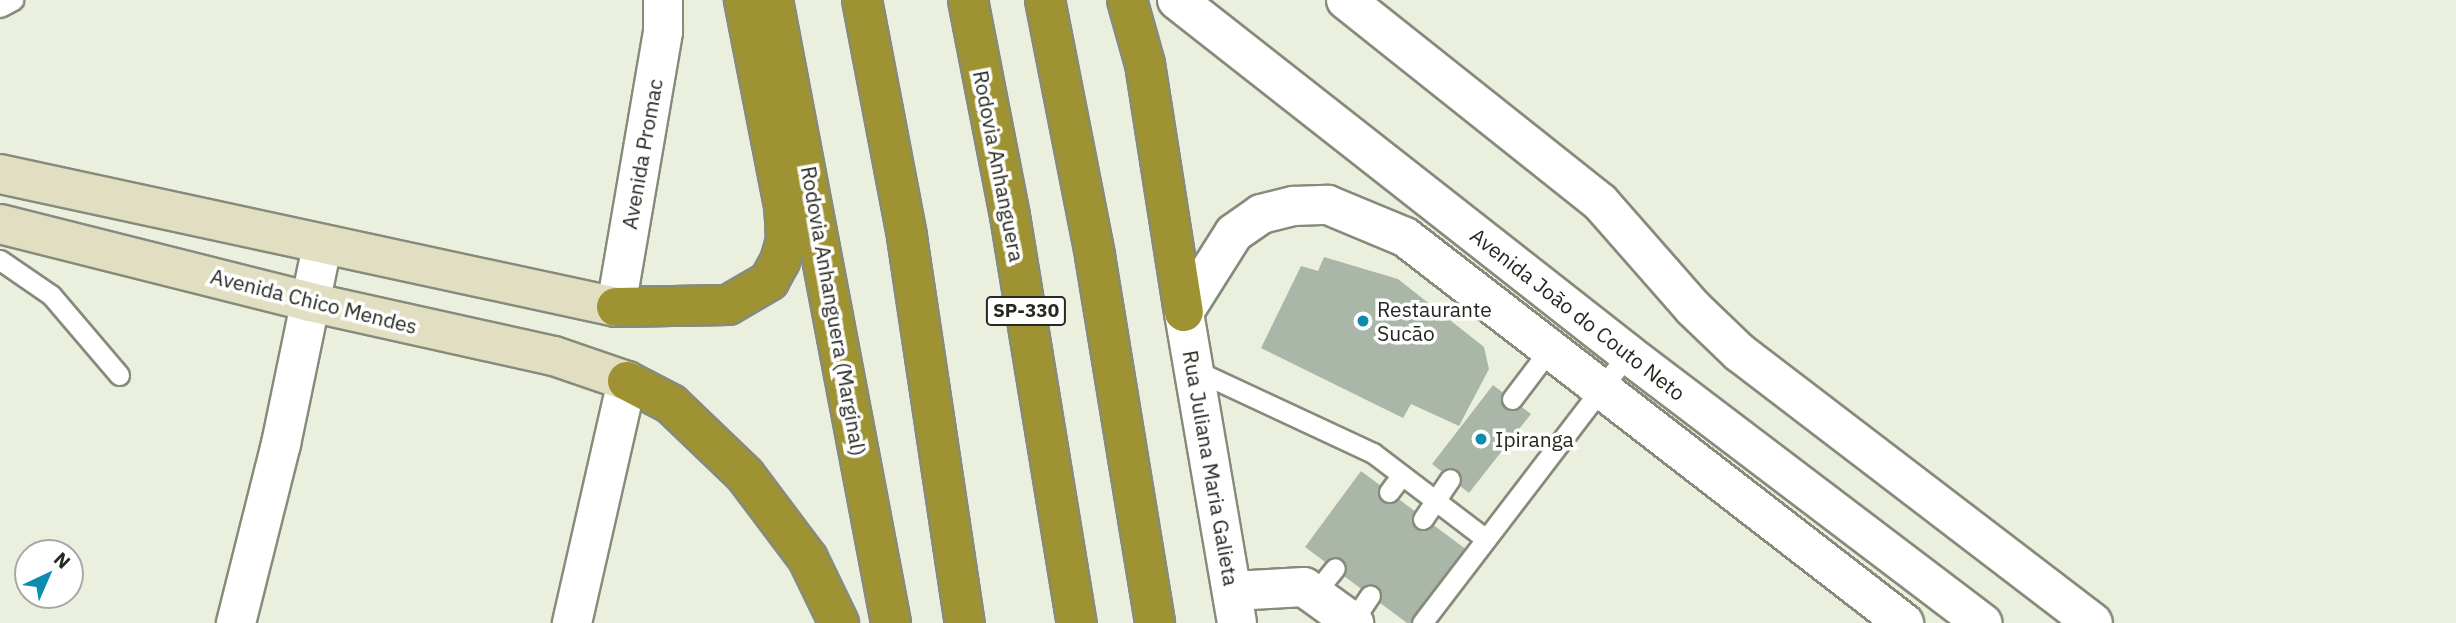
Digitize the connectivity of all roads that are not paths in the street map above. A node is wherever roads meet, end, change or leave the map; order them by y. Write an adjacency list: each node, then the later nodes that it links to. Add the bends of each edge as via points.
1 (13, 0): 11 (lane)
2 (663, 0): 19 (street, Avenida Promac, via 663,31)
3 (744, 0): 19 (highway, via 784,206 786,240 780,261 769,281 729,305)
4 (773, 0): 39 (highway, Rodovia Anhanguera (Marginal))
5 (862, 0): 40 (highway, via 907,237)
6 (968, 0): 41 (highway, Rodovia Anhanguera / SP-330, via 1010,216)
7 (1045, 0): 42 (highway, via 1095,256)
8 (1127, 0): 20 (highway, via 1145,64)
9 (1177, 0): 13 (street, Avenida João do Couto Neto)
10 (1346, 0): 46 (street, via 1600,202 1693,308 1740,353)
11 (0, 7)
12 (0, 174): 16 (street)
13 (1403, 179): 14 (street); 22 (street, Avenida João do Couto Neto)
14 (1366, 219): 20 (street, Avenida João do Couto Neto, via 1328,205 1294,206 1261,214 1234,233); 21 (street, Avenida João do Couto Neto, via 1405,237)
15 (0, 224): 18 (street, Avenida Chico Mendes)
16 (322, 246): 18 (street); 19 (street)
17 (0, 260): 24 (lane, via 51,295)
18 (310, 302): 25 (street, Avenida Chico Mendes, via 554,356); 36 (street, via 281,444)
19 (616, 307)
20 (1184, 312): 23 (street, Rua Juliana Maria Galieta)
21 (1550, 349): 26 (street, Avenida João do Couto Neto); 27 (lane)
22 (1628, 354): 26 (lane); 45 (street, Avenida João do Couto Neto)
23 (1195, 370): 28 (lane, via 1373,453); 34 (street, Rua Juliana Maria Galieta)
24 (119, 375)
25 (626, 381): 37 (street); 38 (highway, via 671,404 745,475 808,559)
26 (1602, 391): 33 (lane); 44 (street, Avenida João do Couto Neto)
27 (1512, 399)
28 (1402, 475): 30 (lane); 31 (lane)
29 (1450, 479): 31 (lane)
30 (1389, 492)
31 (1438, 498): 32 (lane); 33 (lane)
32 (1423, 519)
33 (1486, 539): 43 (lane)
34 (1235, 607): 35 (street, via 1324,581)
35 (1359, 613)
36 (236, 623)
37 (572, 623)
38 (839, 623)
39 (891, 623)
40 (965, 623)
41 (1077, 623)
42 (1155, 623)
43 (1422, 623)
44 (1904, 623)
45 (1982, 623)
46 (2093, 623)

